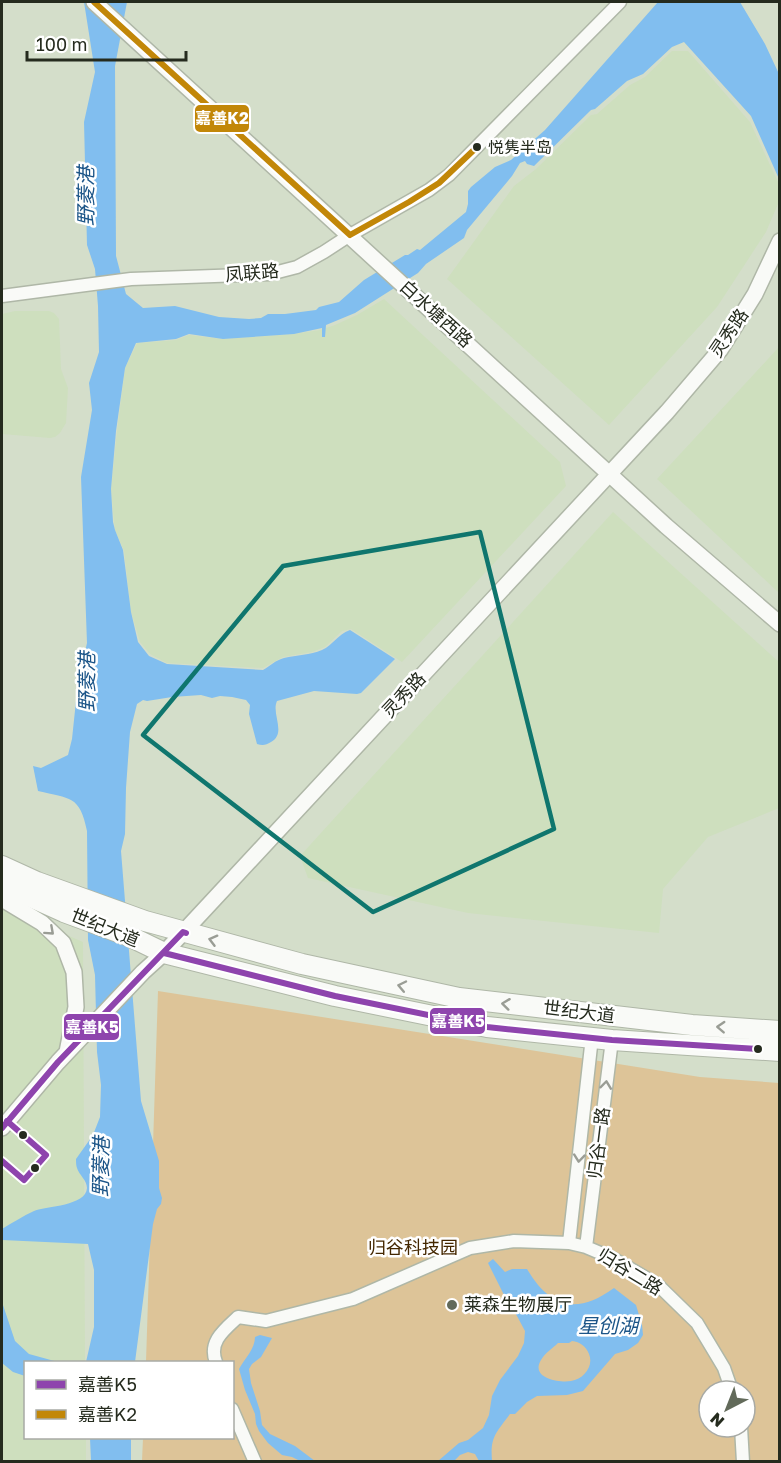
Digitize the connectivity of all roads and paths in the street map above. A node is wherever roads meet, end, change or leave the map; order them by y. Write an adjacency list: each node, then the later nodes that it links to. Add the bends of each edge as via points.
1 (94, 2): 3 (street, 白水塘西路)
2 (620, 2): 3 (street, 凤联路, via 449,175)
3 (350, 235): 5 (street, 凤联路, via 297,267 270,274 131,279); 6 (street, 白水塘西路)
4 (780, 241): 6 (street, 灵秀路, via 755,294 720,350)
5 (2, 296)
6 (610, 474): 7 (street, 白水塘西路); 12 (street, 灵秀路)
7 (780, 624)
8 (2, 866): 11 (main road, 世纪大道, via 37,882)
9 (2, 884): 11 (main road, 世纪大道)
10 (2, 899): 17 (street, one-way to 17, via 42,923 63,943 74,972 76,1007)
11 (68, 904): 12 (main road, 世纪大道); 13 (main road, 世纪大道)
12 (183, 932): 13 (street, 灵秀路); 14 (main road, 世纪大道, one-way to 12, via 692,1025 459,998 302,964)
13 (164, 952): 15 (main road, 世纪大道, via 335,996 487,1027); 17 (street, 灵秀路)
14 (780, 1030)
15 (602, 1039): 16 (main road, 世纪大道); 19 (street, 归谷一路, one-way to 19); 20 (street, 归谷一路, one-way to 15)
16 (780, 1051)
17 (67, 1052): 18 (street, 灵秀路)
18 (2, 1128)
19 (569, 1243): 20 (street, 归谷二路); 21 (street, 归谷二路, via 514,1241 470,1248 353,1299 266,1321 238,1317 218,1337 213,1355)
20 (585, 1247): 22 (street, 归谷二路, via 658,1285 697,1323)
21 (216, 1361)
22 (728, 1379)
23 (234, 1414): 25 (street)
24 (742, 1439): 26 (street)
25 (255, 1461)
26 (743, 1461)

